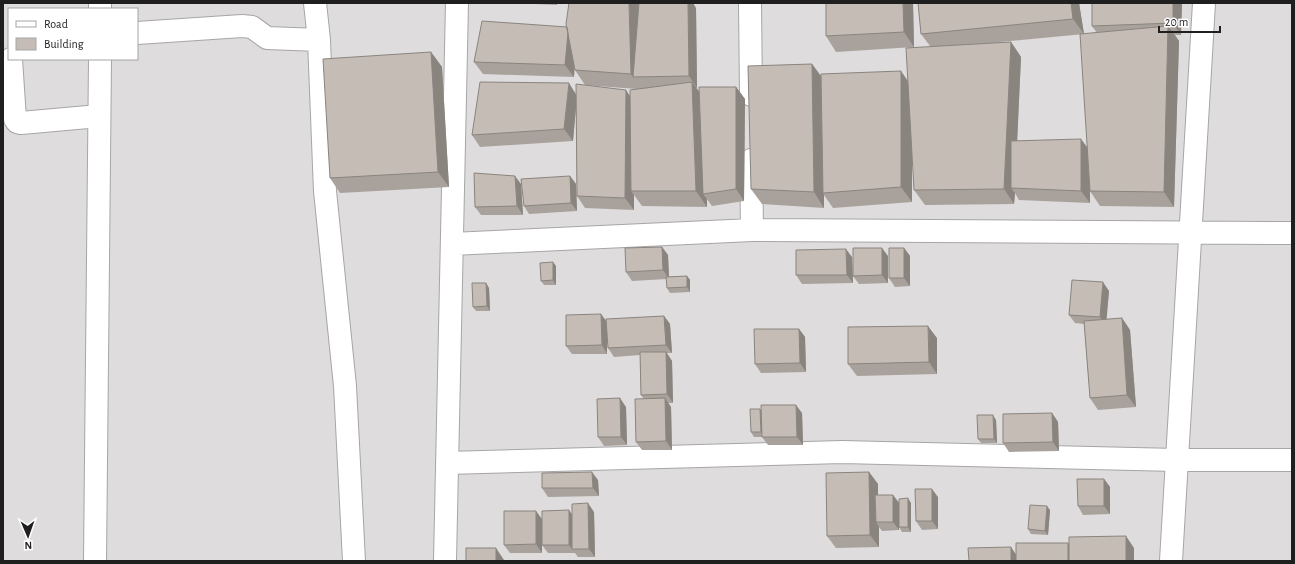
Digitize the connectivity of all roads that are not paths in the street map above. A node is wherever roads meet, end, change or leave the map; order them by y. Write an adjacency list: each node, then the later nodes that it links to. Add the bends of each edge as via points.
1 (315, 3): 6 (street)
2 (457, 3): 10 (street)
3 (750, 3): 13 (street)
4 (1204, 3): 17 (street)
5 (138, 33): 6 (street, via 242,26 252,27 267,38)
6 (319, 40): 11 (street)
7 (11, 60): 14 (street, via 17,122)
8 (100, 60): 14 (street)
9 (433, 62): 10 (street)
10 (456, 62): 19 (street)
11 (320, 64): 12 (street); 24 (street, via 325,190 345,386)
12 (342, 64)
13 (751, 113)
14 (99, 116): 23 (street)
15 (751, 144): 16 (street)
16 (752, 230): 17 (street); 19 (street)
17 (1190, 232): 18 (street); 20 (street)
18 (1292, 233)
19 (452, 244): 22 (street)
20 (1177, 460): 21 (street); 22 (street, via 842,452); 26 (street)
21 (1292, 460)
22 (447, 463): 25 (street)
23 (96, 561)
24 (354, 561)
25 (445, 561)
26 (1171, 561)

